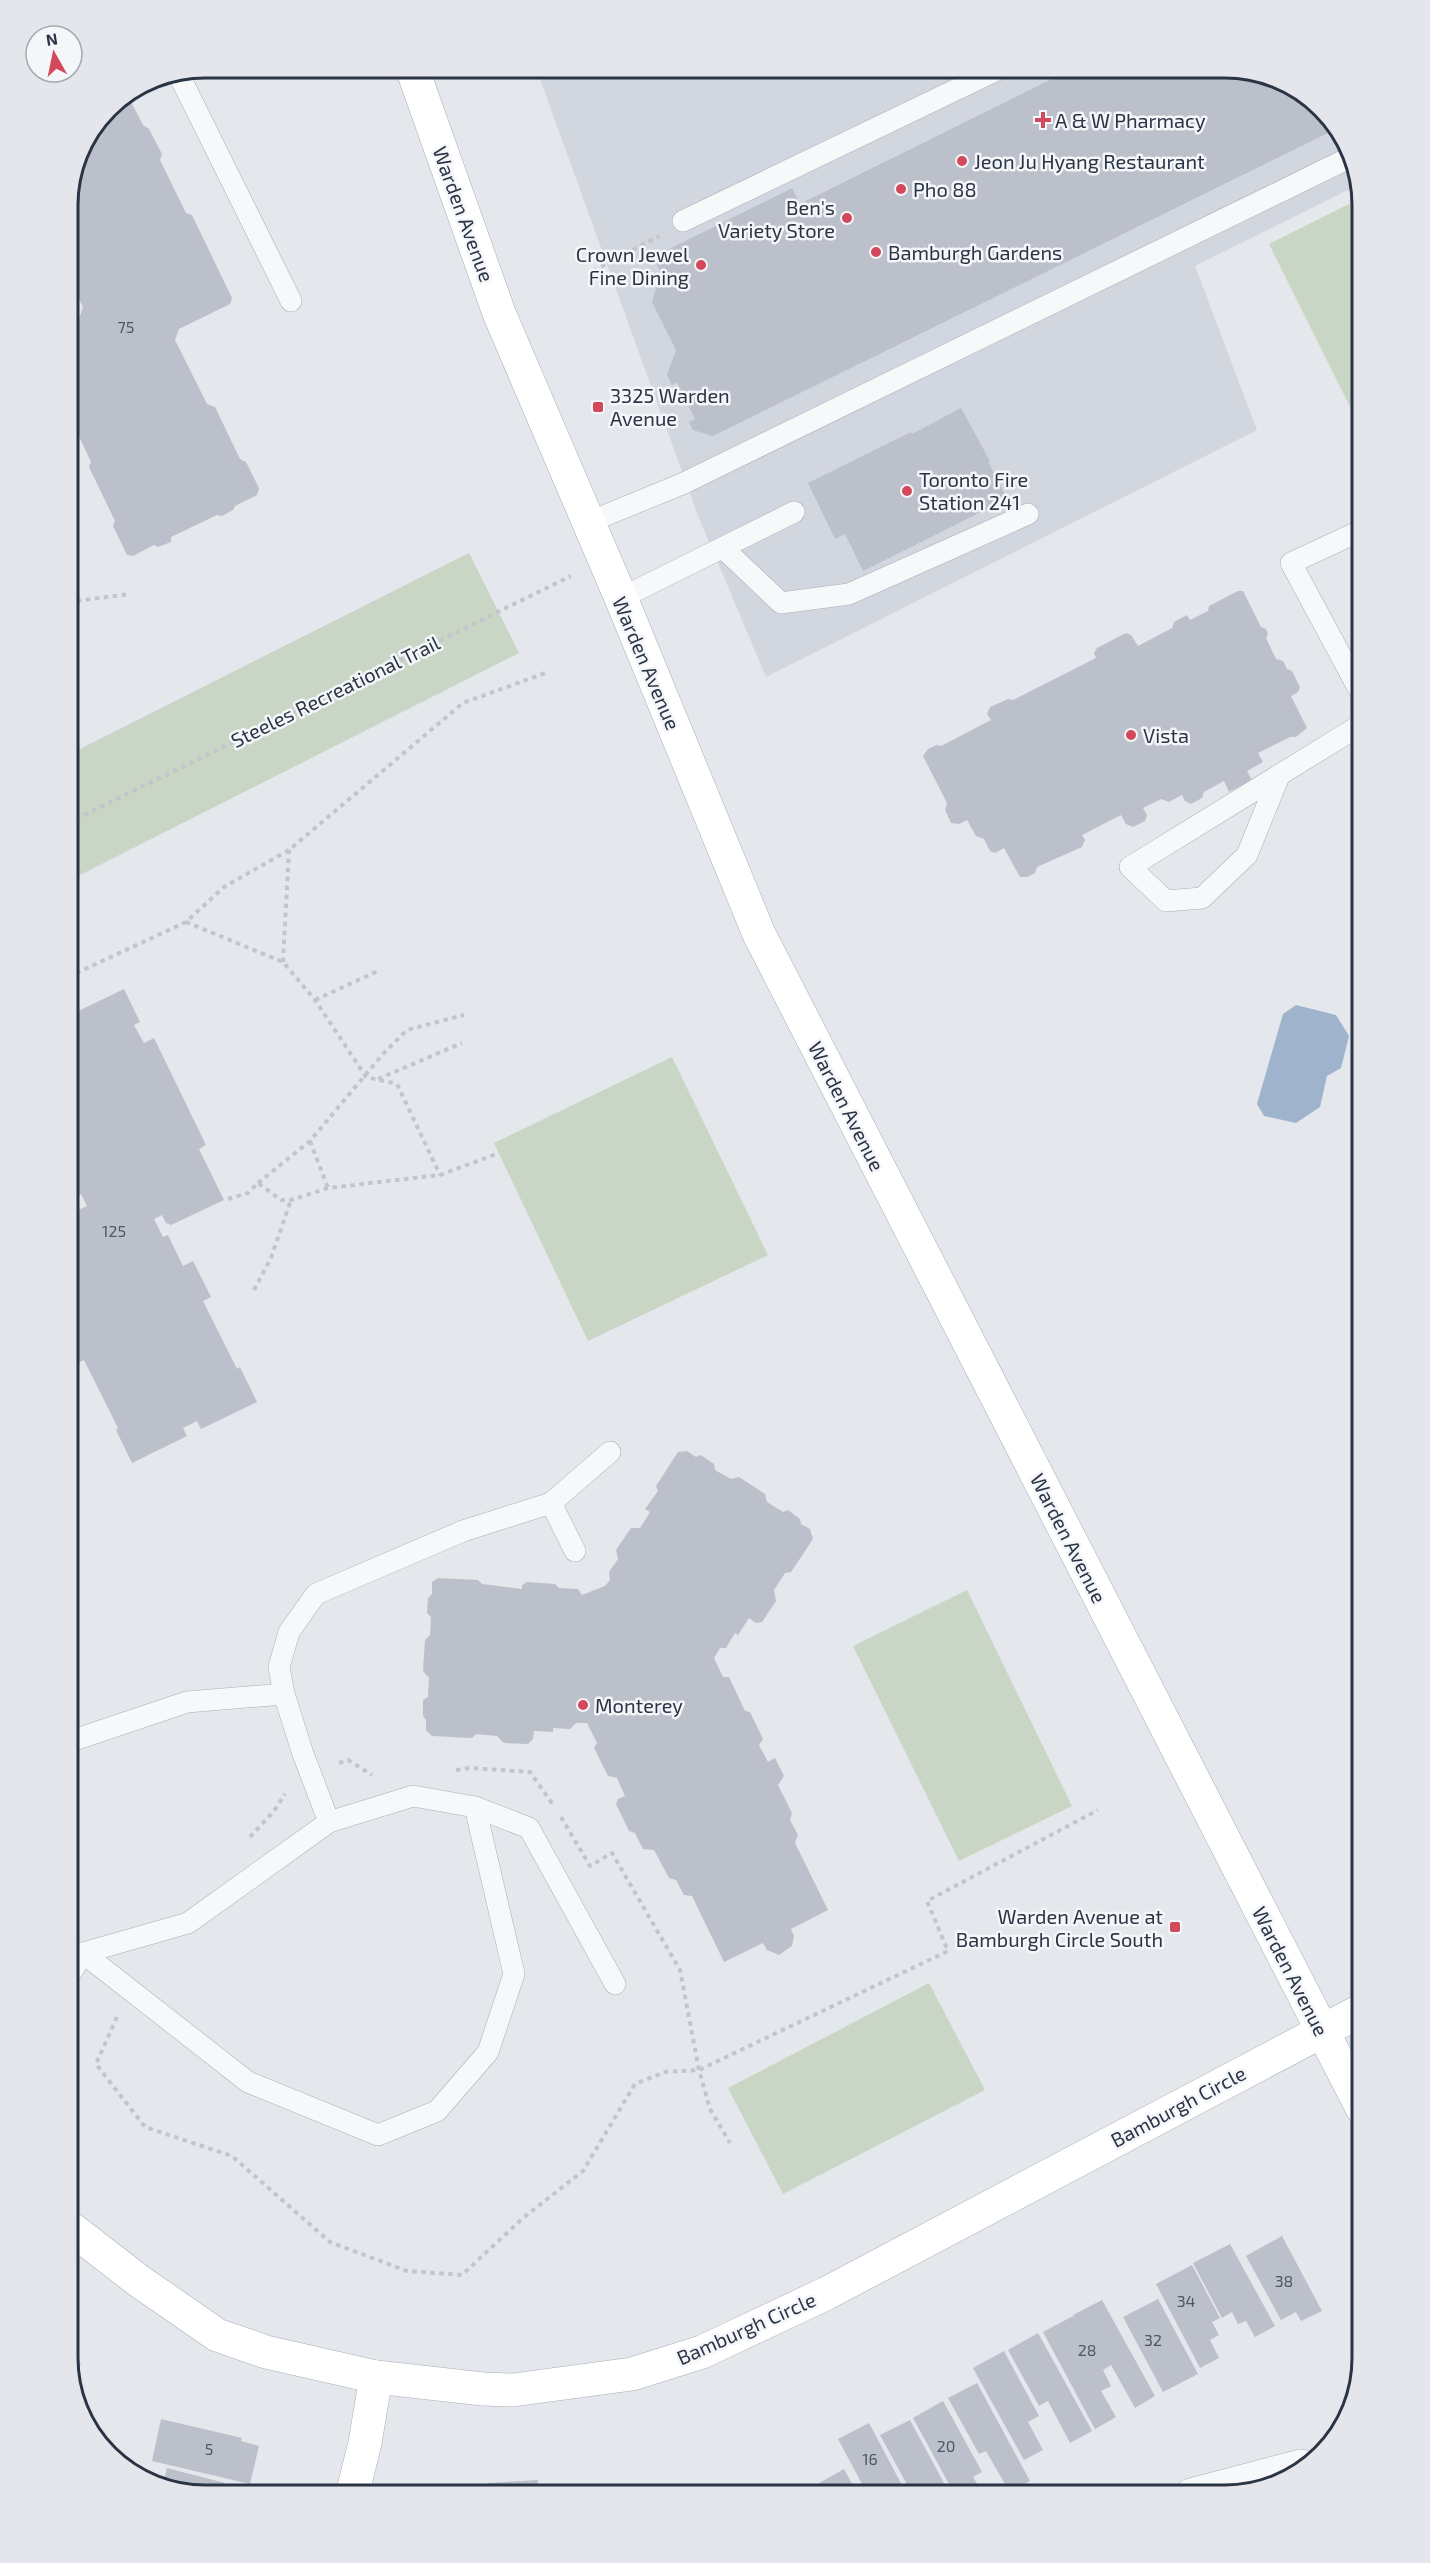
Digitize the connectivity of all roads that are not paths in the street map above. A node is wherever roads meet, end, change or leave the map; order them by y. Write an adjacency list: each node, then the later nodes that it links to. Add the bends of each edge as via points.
1 (416, 78): 9 (main road, Warden Avenue, via 499,313)
2 (980, 78): 5 (lane)
3 (181, 80): 6 (lane)
4 (1344, 161): 9 (lane, via 682,484)
5 (674, 227)
6 (291, 301)
7 (794, 512): 11 (lane)
8 (1028, 514): 11 (lane, via 849,594 781,603)
9 (589, 522): 12 (main road, Warden Avenue)
10 (1352, 535): 13 (lane, via 1291,563)
11 (723, 548): 12 (lane)
12 (621, 598): 27 (main road, Warden Avenue, via 759,933)
13 (1352, 676)
14 (1352, 730): 15 (lane)
15 (1279, 776): 15 (lane, via 1190,831 1130,867 1166,901 1202,898 1247,855)
16 (610, 1452): 17 (lane)
17 (551, 1503): 18 (lane); 19 (lane, via 464,1531 316,1594 289,1632 279,1667)
18 (575, 1551)
19 (284, 1694): 20 (lane, via 188,1702); 22 (lane)
20 (78, 1739)
21 (475, 1807): 22 (lane, via 413,1796); 24 (lane, via 514,1974 488,2052 437,2111 378,2135 248,2082 129,1989); 25 (lane, via 529,1828)
22 (329, 1821): 23 (lane, via 188,1923)
23 (78, 1952)
24 (78, 1955)
25 (615, 1984)
26 (1352, 2015): 27 (main road, Bamburgh Circle)
27 (1322, 2031): 28 (main road, Warden Avenue); 30 (main road, Bamburgh Circle, via 826,2293 702,2352 632,2374 513,2390)
28 (1352, 2089)
29 (78, 2234): 30 (main road, Bamburgh Circle, via 218,2335 266,2352)
30 (376, 2377): 33 (main road)
31 (1280, 2472): 32 (street)
32 (1233, 2484)
33 (354, 2485)

